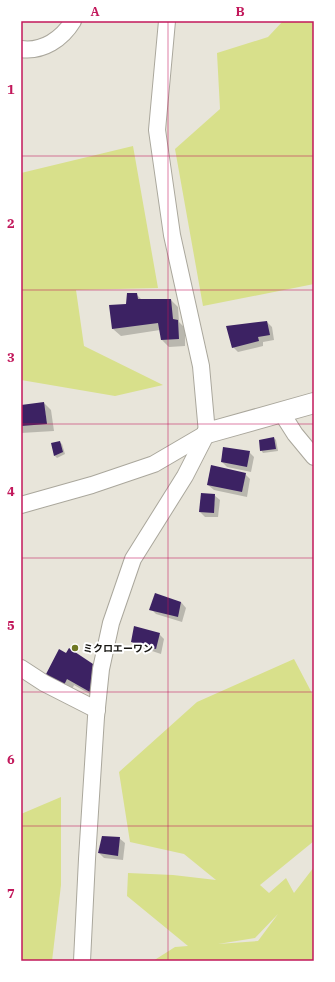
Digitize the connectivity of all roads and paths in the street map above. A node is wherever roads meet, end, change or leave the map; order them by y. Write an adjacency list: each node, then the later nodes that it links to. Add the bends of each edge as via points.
1 (73, 21): 3 (street, via 55,42 30,50)
2 (167, 21): 6 (street, via 157,130 172,235 201,366)
3 (21, 49)
4 (314, 403): 5 (street)
5 (281, 412): 6 (street); 7 (street)
6 (207, 433): 8 (street, via 154,464); 10 (street, via 185,476 133,559 111,623 101,669)
7 (314, 457)
8 (21, 505)
9 (21, 668): 10 (street, via 44,683)
10 (97, 710): 11 (street)
11 (82, 961)

